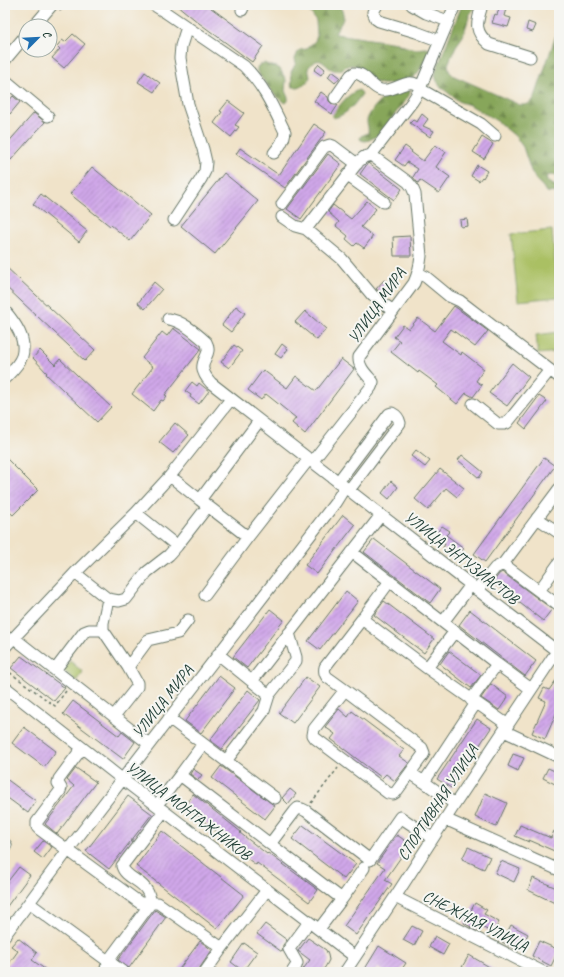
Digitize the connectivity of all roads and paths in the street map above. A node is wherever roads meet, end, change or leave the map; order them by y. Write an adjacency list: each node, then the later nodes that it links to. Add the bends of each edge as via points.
1 (52, 5): 7 (street)
2 (154, 5): 9 (street)
3 (376, 5): 10 (street, via 373,12 379,21)
4 (412, 5): 8 (street)
5 (455, 5): 8 (street)
6 (482, 5): 12 (street, via 477,27 485,41)
7 (41, 18)
8 (448, 21): 10 (street)
9 (187, 27): 19 (street, via 244,66 268,97 284,132 284,138); 26 (street, via 180,58 188,104 206,162 201,179)
10 (440, 41): 15 (street)
11 (18, 45): 13 (street)
12 (530, 57)
13 (5, 60)
14 (5, 80): 17 (street)
15 (421, 88): 16 (street, via 410,83 380,90 361,74 354,73); 18 (street, via 481,124); 20 (street)
16 (335, 98)
17 (48, 116)
18 (495, 136)
19 (274, 154)
20 (371, 155): 21 (street, via 364,157); 28 (street, УЛИЦА МИРА, via 408,182 415,194 421,256)
21 (357, 164): 22 (street); 24 (street, via 333,146 324,147)
22 (348, 176): 23 (street); 27 (street)
23 (384, 202)
24 (282, 204)
25 (282, 217): 27 (street, via 290,224)
26 (174, 220)
27 (306, 229): 30 (street, via 342,259 372,295)
28 (418, 273): 30 (street, УЛИЦА МИРА, via 414,283); 32 (street, via 460,301)
29 (5, 311): 33 (street, via 19,331 23,349 16,367)
30 (393, 311): 37 (street, УЛИЦА МИРА, via 359,357 358,363 373,382 371,387)
31 (168, 319): 34 (street, УЛИЦА ЭНТУЗИАСТОВ, via 179,322 206,342 208,351 202,370 211,383)
32 (554, 374): 35 (street, via 504,424 498,424)
33 (5, 378)
34 (231, 399): 36 (street, УЛИЦА ЭНТУЗИАСТОВ); 38 (street)
35 (472, 404)
36 (259, 421): 37 (street, УЛИЦА ЭНТУЗИАСТОВ); 41 (street)
37 (310, 460): 39 (street, УЛИЦА ЭНТУЗИАСТОВ); 46 (street)
38 (170, 476): 41 (street); 42 (street)
39 (344, 486): 39 (street, via 400,423 395,414 389,414); 43 (street, УЛИЦА ЭНТУЗИАСТОВ); 67 (street, УЛИЦА МИРА, via 334,503)
40 (559, 489): 44 (street)
41 (204, 503): 46 (street); 47 (street)
42 (136, 513): 47 (street); 51 (street)
43 (381, 515): 48 (street); 53 (street, УЛИЦА ЭНТУЗИАСТОВ)
44 (537, 518): 45 (street); 50 (street)
45 (559, 534)
46 (248, 537): 55 (street)
47 (177, 546): 56 (street, via 147,572 126,599)
48 (352, 552): 52 (street); 63 (street)
49 (559, 563): 54 (street)
50 (503, 564): 53 (street, via 495,568); 54 (street)
51 (75, 573): 56 (street); 64 (street)
52 (390, 581): 58 (street); 60 (street)
53 (474, 588): 60 (street); 66 (street, УЛИЦА ЭНТУЗИАСТОВ)
54 (538, 591): 57 (street)
55 (205, 595)
56 (108, 599): 61 (street)
57 (559, 606)
58 (362, 619): 70 (street); 77 (street, via 324,670 327,677)
59 (188, 620): 69 (street, via 178,633 148,640)
60 (443, 622): 62 (street)
61 (103, 630): 69 (street); 72 (street, via 84,632)
62 (455, 631): 68 (street); 70 (street)
63 (290, 633): 73 (street); 78 (street, via 296,661)
64 (14, 638): 65 (street); 72 (street)
65 (5, 647)
66 (558, 649): 76 (street, СПОРТИВНАЯ УЛИЦА)
67 (218, 654): 73 (street); 81 (street, УЛИЦА МИРА)
68 (497, 664): 76 (street); 79 (street)
69 (128, 668): 80 (street, via 137,687)
70 (427, 668): 79 (street)
71 (5, 669): 74 (path, via 55,706)
72 (55, 670): 74 (street)
73 (252, 682): 78 (street)
74 (72, 683): 80 (street)
75 (5, 687): 85 (street, УЛИЦА МОНТАЖНИКОВ)
76 (531, 689): 82 (street, СПОРТИВНАЯ УЛИЦА)
77 (345, 690): 87 (street, via 313,732 315,738); 89 (street, via 422,748 423,756)
78 (269, 695): 88 (street, via 264,711)
79 (474, 702): 82 (street); 92 (street)
80 (114, 716): 83 (street)
81 (169, 718): 83 (street, УЛИЦА МИРА); 84 (street)
82 (506, 728): 86 (street); 94 (street, СПОРТИВНАЯ УЛИЦА)
83 (149, 744): 91 (street, УЛИЦА МИРА)
84 (204, 744): 88 (street); 90 (street)
85 (82, 748): 91 (street, УЛИЦА МОНТАЖНИКОВ); 100 (street, via 58,779 60,791 36,824)
86 (559, 757)
87 (344, 760): 89 (street, via 391,794 396,792); 96 (path)
88 (226, 761): 93 (street)
89 (410, 773): 92 (street)
90 (180, 775): 95 (street); 99 (street)
91 (122, 779): 95 (street, УЛИЦА МОНТАЖНИКОВ); 100 (street, УЛИЦА МИРА)
92 (424, 782): 94 (street)
93 (275, 798)
94 (454, 804): 97 (street, СПОРТИВНАЯ УЛИЦА)
95 (161, 808): 103 (street, УЛИЦА МОНТАЖНИКОВ); 107 (street, via 122,866 123,871 144,886)
96 (306, 811): 98 (street, via 370,860 400,817); 99 (street, via 298,808)
97 (445, 819): 98 (street, СПОРТИВНАЯ УЛИЦА); 102 (street)
98 (432, 838): 104 (street, СПОРТИВНАЯ УЛИЦА)
99 (270, 844): 105 (street)
100 (68, 850): 106 (street, УЛИЦА МИРА); 107 (street, via 140,903)
101 (364, 868): 105 (street)
102 (559, 870)
103 (267, 890): 108 (street, УЛИЦА МОНТАЖНИКОВ); 111 (street)
104 (395, 897): 112 (street, СПОРТИВНАЯ УЛИЦА); 119 (street, СНЕЖНАЯ УЛИЦА)
105 (342, 899): 109 (street)
106 (29, 902): 110 (street, УЛИЦА МИРА); 113 (street)
107 (151, 903): 111 (street, via 158,903); 113 (street)
108 (310, 922): 109 (street, УЛИЦА МОНТАЖНИКОВ); 117 (street, via 289,949 297,963)
109 (319, 929): 112 (street, УЛИЦА МОНТАЖНИКОВ)
110 (5, 935)
111 (222, 948): 116 (street)
112 (355, 957): 118 (street, СПОРТИВНАЯ УЛИЦА)
113 (108, 961): 114 (street); 115 (street)
114 (105, 972)
115 (123, 972)
116 (205, 972)
117 (292, 972)
118 (345, 972)
119 (543, 972)

